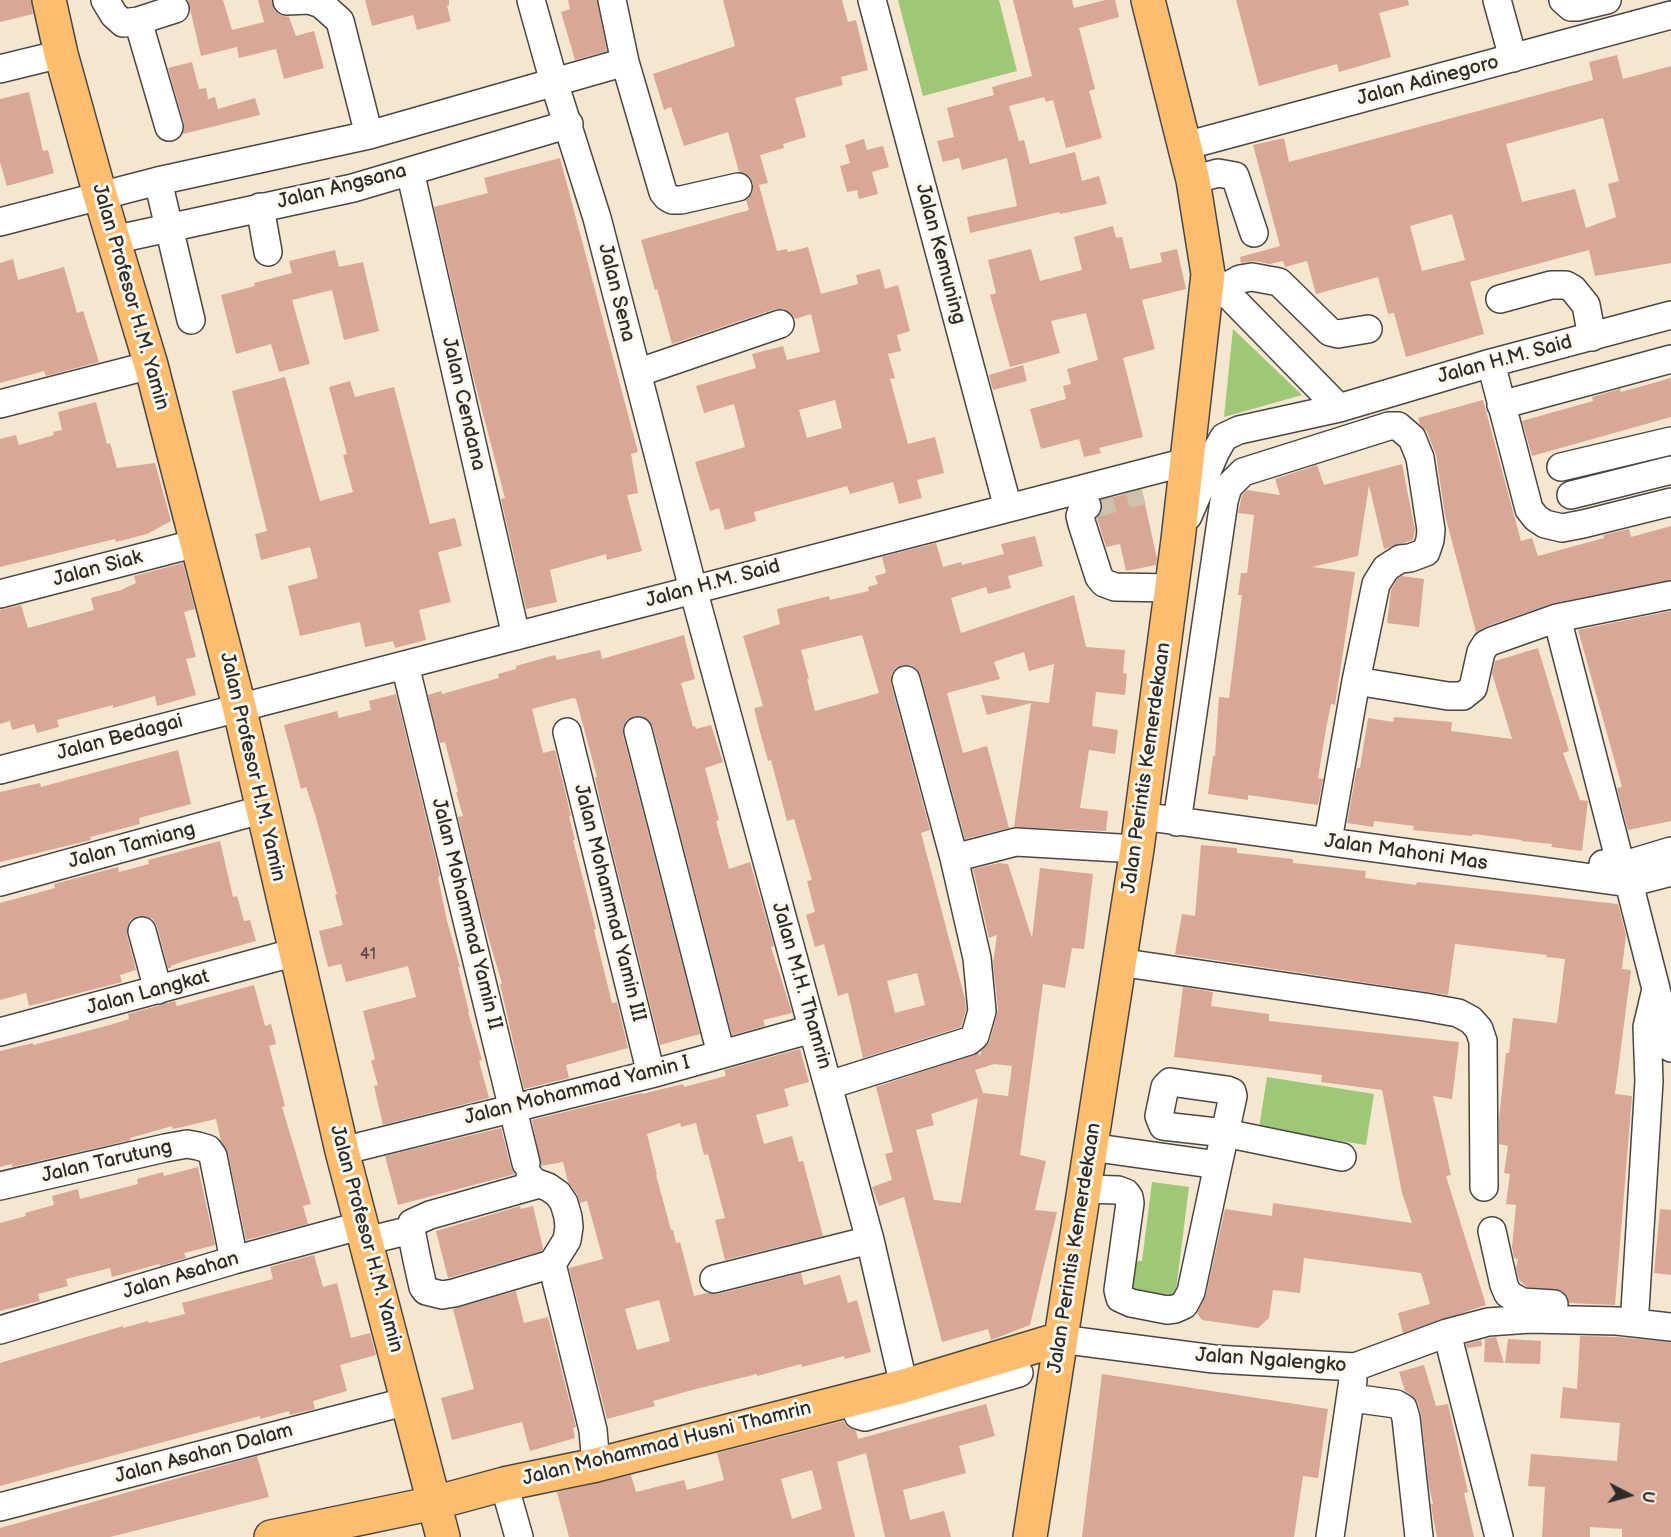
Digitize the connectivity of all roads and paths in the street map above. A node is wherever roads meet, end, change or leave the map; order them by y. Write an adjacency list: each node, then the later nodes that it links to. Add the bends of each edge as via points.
1 (49, 0): 14 (main road, Jalan Profesor H.M. Yamin)
2 (105, 0): 13 (street, via 120,21)
3 (531, 0): 18 (street, Jalan Sena)
4 (612, 0): 16 (street)
5 (872, 0): 58 (street, Jalan Kemuning)
6 (1148, 0): 22 (main road, Jalan Perintis Kemerdekaan)
7 (1497, 0): 15 (street)
8 (1563, 0): 9 (street, via 1571,7)
9 (1607, 0)
10 (287, 1): 21 (street, via 321,4 340,21)
11 (175, 9): 13 (street)
12 (1671, 15): 15 (street, Jalan Adinegoro)
13 (138, 21): 20 (street)
14 (61, 54): 17 (street); 27 (main road, Jalan Profesor H.M. Yamin)
15 (1513, 58): 22 (street, Jalan Adinegoro)
16 (625, 62): 18 (street); 26 (street, via 667,197 681,200)
17 (0, 69)
18 (554, 82): 19 (street, Jalan Sena); 21 (street)
19 (569, 124): 23 (street, Jalan Angsana); 44 (street, Jalan Sena)
20 (169, 127)
21 (369, 135): 25 (street)
22 (1185, 146): 24 (main road, Jalan Perintis Kemerdekaan)
23 (410, 171): 28 (street, Jalan Angsana, via 353,188); 67 (street, Jalan Cendana)
24 (1193, 180): 31 (street, via 1218,173 1235,176); 34 (main road, Jalan Perintis Kemerdekaan)
25 (158, 181): 27 (street); 30 (street)
26 (738, 187)
27 (100, 195): 29 (street); 32 (main road, Jalan Profesor H.M. Yamin)
28 (260, 207): 30 (street, Jalan Angsana); 33 (street)
29 (0, 222)
30 (157, 230): 32 (street, Jalan Angsana); 37 (street)
31 (1254, 233)
32 (113, 240): 43 (main road, Jalan Profesor H.M. Yamin)
33 (268, 252)
34 (1216, 282): 39 (street, via 1252,278 1279,282 1329,332); 47 (street); 51 (main road, Jalan Perintis Kemerdekaan)
35 (1500, 299): 40 (street, via 1551,285 1566,285 1586,305)
36 (1671, 315): 40 (street, Jalan H.M. Said)
37 (191, 320)
38 (780, 324): 44 (street)
39 (1368, 329)
40 (1592, 337): 42 (street, Jalan H.M. Said)
41 (1671, 359): 46 (street)
42 (1491, 363): 46 (street); 47 (street, Jalan H.M. Said)
43 (151, 365): 45 (street); 61 (main road, Jalan Profesor H.M. Yamin)
44 (637, 373): 63 (street, Jalan Sena)
45 (0, 404)
46 (1501, 405): 59 (street, via 1529,509 1536,518 1562,528)
47 (1339, 408): 60 (street, Jalan H.M. Said, via 1239,430 1224,437 1199,485)
48 (1671, 441): 49 (street)
49 (1628, 452): 50 (street); 53 (street)
50 (1561, 467)
51 (1186, 470): 54 (street); 58 (street, Jalan H.M. Said); 60 (main road, Jalan Perintis Kemerdekaan)
52 (1671, 470): 53 (street)
53 (1635, 479): 55 (street); 59 (street)
54 (1142, 491)
55 (1571, 495)
56 (1671, 502): 59 (street)
57 (1087, 506): 62 (street, via 1080,516 1104,583 1115,587)
58 (1008, 508): 63 (street, Jalan H.M. Said)
59 (1642, 508)
60 (1178, 540): 62 (main road, Jalan Perintis Kemerdekaan)
61 (197, 543): 64 (street, Jalan Siak); 71 (main road, Jalan Profesor H.M. Yamin)
62 (1172, 588): 75 (main road, Jalan Perintis Kemerdekaan)
63 (693, 589): 67 (street, Jalan H.M. Said); 90 (street, Jalan M.H. Thamrin)
64 (0, 594)
65 (1671, 595): 66 (street)
66 (1557, 618): 70 (street, via 1486,644 1473,688 1462,696); 83 (street)
67 (516, 636): 68 (street, Jalan H.M. Said)
68 (405, 665): 71 (street, Jalan H.M. Said); 97 (street, Jalan Mohammad Yamin II)
69 (906, 680): 81 (street)
70 (1356, 681): 77 (street, via 1381,574 1392,563 1426,552 1430,540 1420,458 1412,438 1398,426 1243,472 1228,487); 78 (street)
71 (239, 706): 74 (street, Jalan Bedagai); 76 (main road, Jalan Profesor H.M. Yamin)
72 (638, 731): 93 (street)
73 (567, 732): 94 (street, Jalan Mohammad Yamin III)
74 (0, 770)
75 (1142, 808): 77 (street, Jalan Mahoni Mas); 79 (main road, Jalan Perintis Kemerdekaan)
76 (264, 810): 84 (street, Jalan Tamiang); 86 (main road, Jalan Profesor H.M. Yamin)
77 (1178, 813): 78 (street, Jalan Mahoni Mas); 83 (street, Jalan Mahoni Mas)
78 (1330, 830): 83 (street, Jalan Mahoni Mas)
79 (1137, 849): 81 (street, via 1016,842); 87 (main road, Jalan Perintis Kemerdekaan)
80 (1671, 851): 83 (street, Jalan Mahoni Mas)
81 (954, 858): 96 (street, via 980,980 982,1011 975,1036 959,1045)
82 (1671, 872): 83 (street, Jalan Mahoni Mas)
83 (1625, 875): 88 (street)
84 (0, 882)
85 (142, 931): 89 (street)
86 (296, 952): 89 (street, Jalan Langkat); 99 (main road, Jalan Profesor H.M. Yamin)
87 (1118, 962): 98 (main road, Jalan Perintis Kemerdekaan); 104 (street, via 1425,1007 1458,1013 1471,1020 1483,1041)
88 (1656, 989): 92 (street); 95 (street, via 1647,1027)
89 (158, 990): 91 (street, Jalan Langkat)
90 (812, 1029): 93 (street, Jalan Mohammad Yamin I); 96 (street, Jalan M.H. Thamrin)
91 (0, 1032)
92 (1671, 1048)
93 (721, 1054): 94 (street, Jalan Mohammad Yamin I)
94 (651, 1074): 97 (street, Jalan Mohammad Yamin I)
95 (1660, 1077): 113 (street)
96 (829, 1085): 109 (street, Jalan M.H. Thamrin)
97 (513, 1107): 99 (street, Jalan Mohammad Yamin I); 102 (street, Jalan Mohammad Yamin II)
98 (1090, 1147): 101 (street); 105 (main road, Jalan Perintis Kemerdekaan)
99 (342, 1151): 108 (main road, Jalan Profesor H.M. Yamin)
100 (1342, 1157): 101 (street, via 1225,1133)
101 (1218, 1165): 105 (street, via 1191,1292 1184,1305 1175,1309 1120,1298 1129,1197 1118,1190)
102 (532, 1174): 106 (street, via 418,1219); 111 (street, via 558,1194 568,1217 567,1240)
103 (0, 1186): 110 (street, Jalan Tarutung, via 187,1144 208,1149 213,1156)
104 (1484, 1187)
105 (1084, 1189): 118 (main road, Jalan Perintis Kemerdekaan)
106 (411, 1230): 108 (street, Jalan Asahan); 111 (street, via 423,1287 430,1293 454,1293)
107 (1492, 1231): 113 (street, via 1504,1285 1514,1299)
108 (364, 1233): 110 (street, Jalan Asahan); 124 (main road, Jalan Profesor H.M. Yamin)
109 (870, 1240): 112 (street); 121 (street, Jalan M.H. Thamrin)
110 (234, 1260): 116 (street, Jalan Asahan)
111 (552, 1264): 125 (street, via 592,1430)
112 (714, 1278)
113 (1635, 1310): 114 (street)
114 (1671, 1317)
115 (1671, 1327): 117 (street, Jalan Ngalengko, via 1530,1318 1488,1322)
116 (0, 1330)
117 (1447, 1333): 119 (street, Jalan Ngalengko); 135 (street)
118 (1060, 1339): 119 (street, Jalan Ngalengko, via 1214,1359); 121 (main road, Jalan Mohammad Husni Thamrin); 132 (main road, Jalan Perintis Kemerdekaan)
119 (1355, 1367): 122 (street)
120 (1018, 1372): 123 (street, via 865,1418 858,1415)
121 (904, 1386): 123 (main road, Jalan Mohammad Husni Thamrin)
122 (1352, 1398): 133 (street); 134 (street, via 1403,1408)
123 (852, 1399): 125 (main road, Jalan Mohammad Husni Thamrin)
124 (408, 1401): 127 (main road, Jalan Profesor H.M. Yamin); 128 (street, Jalan Asahan Dalam)
125 (596, 1465): 126 (main road, Jalan Mohammad Husni Thamrin)
126 (504, 1484): 127 (main road, Jalan Mohammad Husni Thamrin); 131 (street)
127 (434, 1503): 129 (main road, Jalan Mohammad Husni Thamrin); 130 (main road, Jalan Profesor H.M. Yamin)
128 (0, 1507)
129 (271, 1537)
130 (443, 1537)
131 (519, 1537)
132 (1030, 1537)
133 (1330, 1537)
134 (1419, 1537)
135 (1499, 1537)

